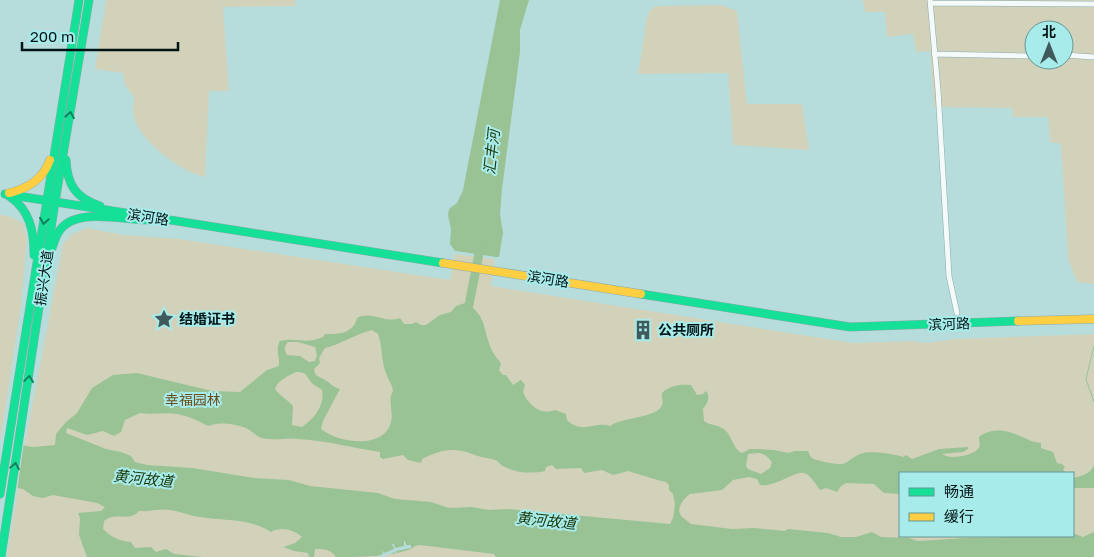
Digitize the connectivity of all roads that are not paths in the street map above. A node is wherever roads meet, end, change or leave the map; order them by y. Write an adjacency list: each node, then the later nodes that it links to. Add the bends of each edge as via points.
1 (79, 0): 9 (main road, 振兴大道)
2 (89, 0): 10 (main road, 振兴大道, one-way to 2)
3 (930, 2): 4 (street); 5 (street)
4 (1094, 4)
5 (934, 54): 6 (street); 16 (street, via 949,276)
6 (1024, 56)
7 (1074, 56): 8 (street)
8 (1094, 57)
9 (58, 130): 11 (main road, via 42,176 27,188); 12 (main road, 振兴大道)
10 (67, 131): 12 (main road, 振兴大道); 13 (main road, via 68,177 78,196 96,205)
11 (4, 194): 12 (main road, 滨河路); 15 (main road, via 22,206 34,230)
12 (51, 202): 13 (main road, 滨河路); 14 (main road, 振兴大道); 15 (main road, 振兴大道, one-way to 15)
13 (158, 218): 14 (main road, via 138,220 86,215 66,223 53,241); 17 (main road, 滨河路, via 850,327)
14 (42, 291): 19 (main road, 振兴大道, one-way to 14)
15 (31, 298): 18 (main road, 振兴大道)
16 (957, 313)
17 (1094, 319)
18 (0, 494)
19 (1, 557)

